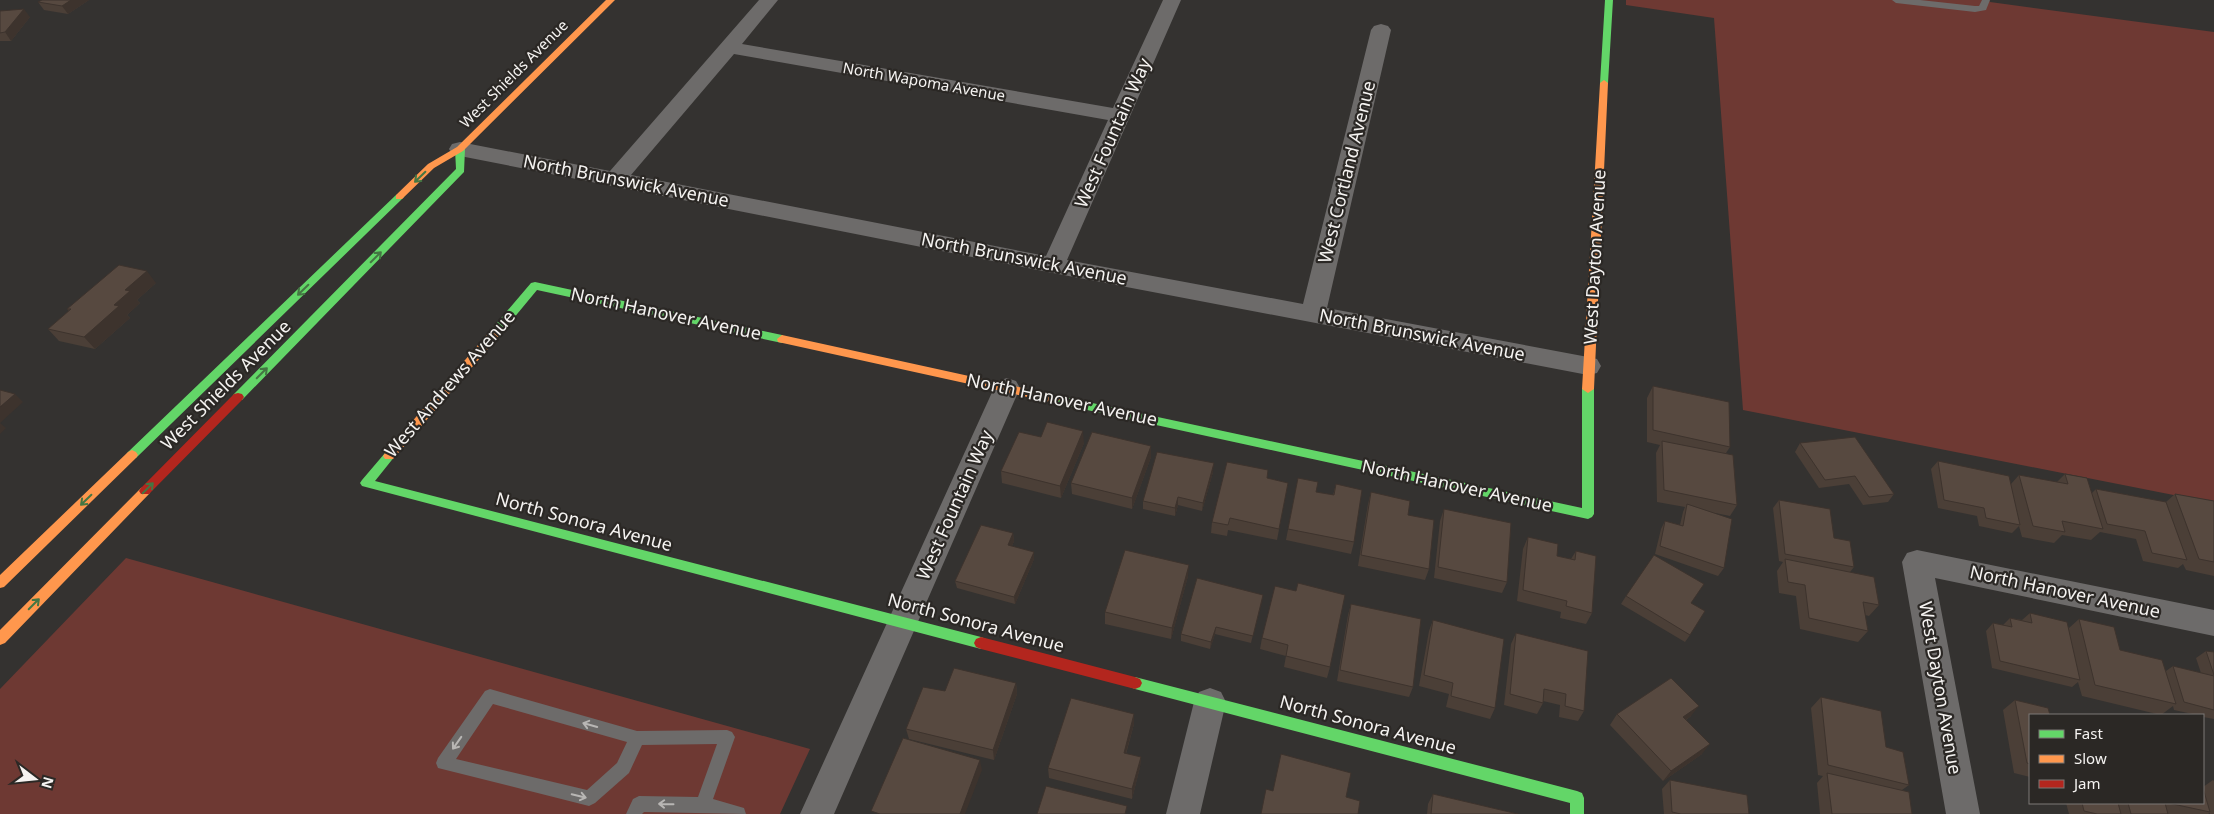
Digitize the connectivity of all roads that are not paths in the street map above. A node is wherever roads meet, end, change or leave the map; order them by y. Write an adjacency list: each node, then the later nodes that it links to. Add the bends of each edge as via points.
1 (610, 0): 10 (street, West Shields Avenue)
2 (769, 0): 8 (street)
3 (1172, 0): 9 (street, West Fountain Way)
4 (1610, 0): 15 (street, West Dayton Avenue)
5 (1896, 0): 6 (lane, via 1975,9 1983,8)
6 (1986, 0)
7 (1381, 30): 14 (street, West Cortland Avenue)
8 (728, 47): 9 (street, North Wapoma Avenue); 11 (street)
9 (1121, 116): 12 (street, West Fountain Way)
10 (460, 149): 11 (street, North Brunswick Avenue); 20 (street, West Shields Avenue, one-way to 20, via 431,166); 23 (street, West Shields Avenue, one-way to 10, via 461,170)
11 (616, 179): 12 (street, North Brunswick Avenue)
12 (1053, 265): 14 (street, North Brunswick Avenue)
13 (535, 286): 16 (street, North Hanover Avenue); 17 (street, West Andrews Avenue)
14 (1313, 314): 15 (street, North Brunswick Avenue)
15 (1588, 366): 18 (street, West Dayton Avenue)
16 (1007, 388): 18 (street, North Hanover Avenue); 21 (street, West Fountain Way)
17 (366, 483): 21 (street, North Sonora Avenue)
18 (1588, 514)
19 (1917, 562): 22 (street, North Hanover Avenue); 32 (street, West Dayton Avenue)
20 (0, 583)
21 (904, 623): 24 (street, North Sonora Avenue); 29 (street, West Fountain Way)
22 (2214, 623)
23 (0, 639)
24 (1210, 702): 30 (street); 31 (street, North Sonora Avenue, via 1577,798)
25 (637, 738): 25 (lane, one-way to 25, via 490,696 444,762 588,798 623,768); 26 (lane, via 727,737)
26 (703, 809): 27 (lane, one-way to 27, via 639,804); 28 (lane)
27 (634, 814)
28 (738, 814)
29 (817, 814)
30 (1183, 814)
31 (1577, 814)
32 (1963, 814)

